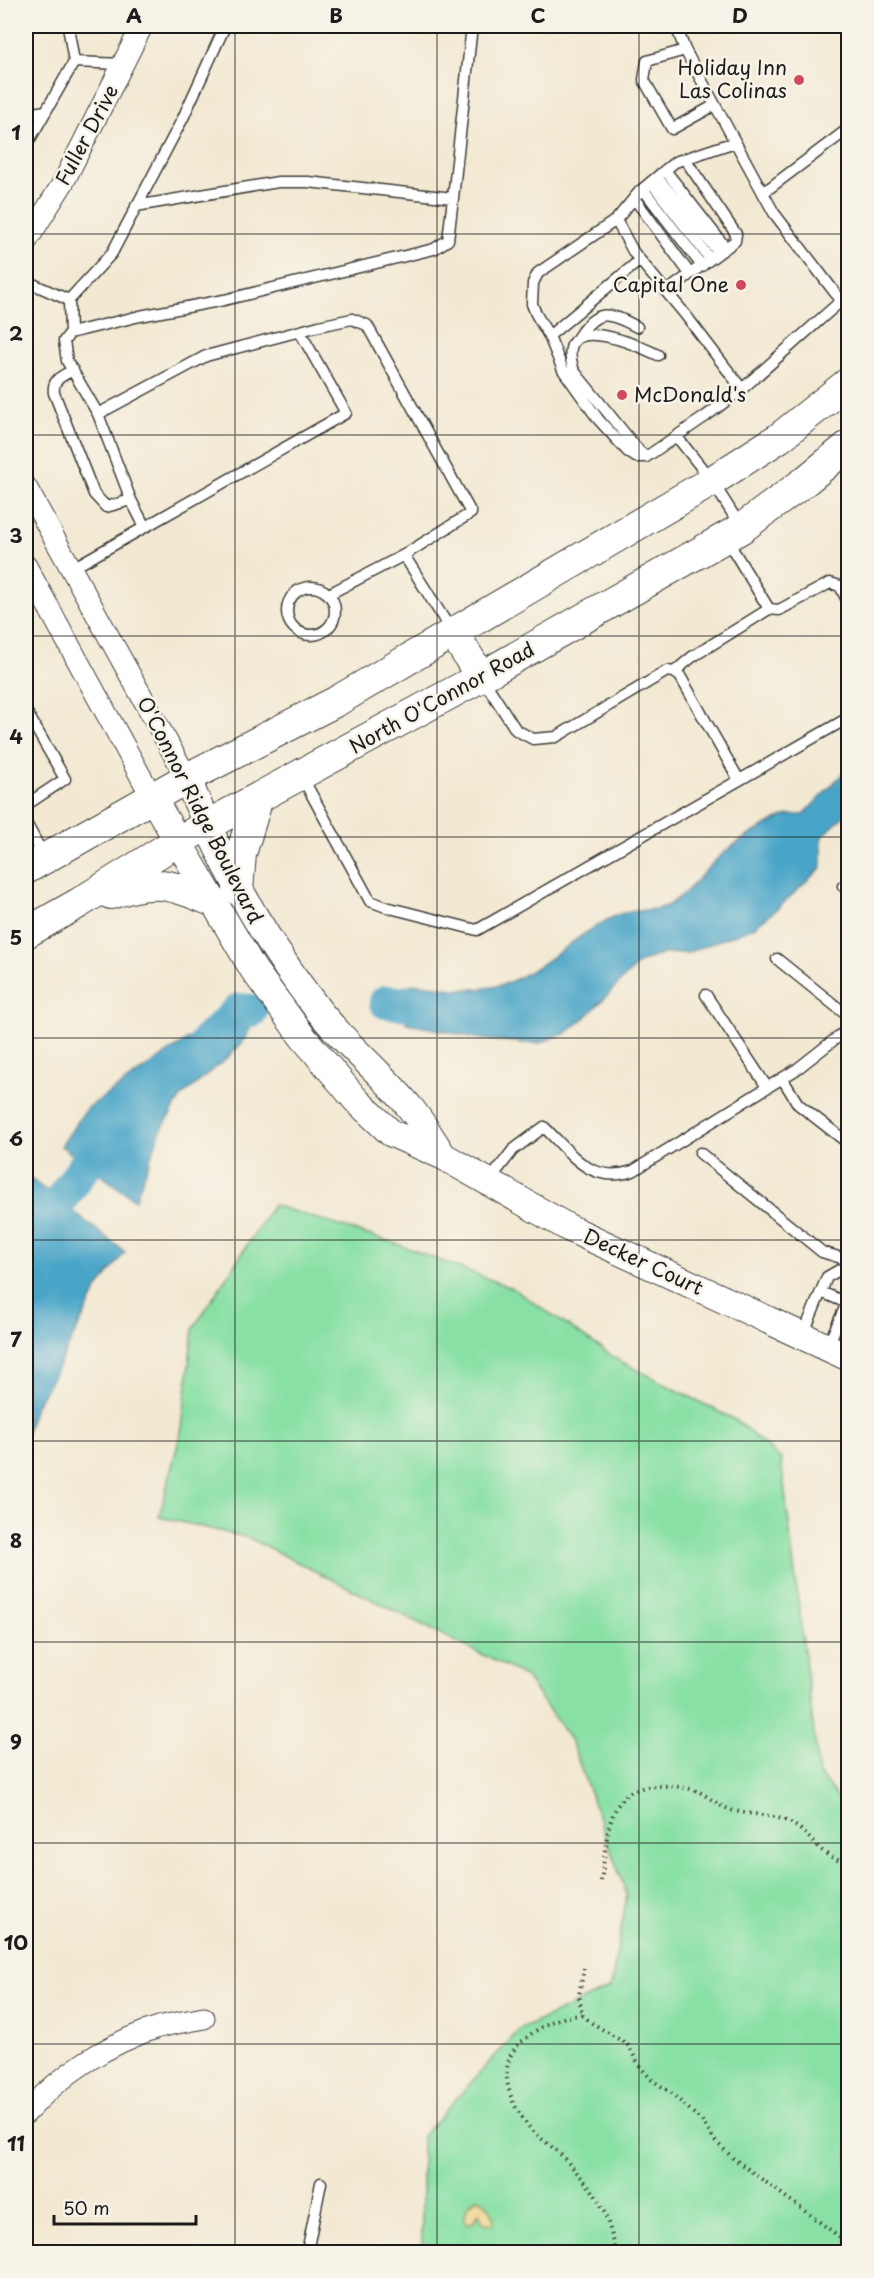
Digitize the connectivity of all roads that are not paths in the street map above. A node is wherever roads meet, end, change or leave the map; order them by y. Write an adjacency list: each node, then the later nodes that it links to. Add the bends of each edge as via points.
1 (68, 26): 7 (lane)
2 (142, 26): 8 (street, Fuller Drive)
3 (225, 26): 20 (lane)
4 (472, 26): 18 (lane)
5 (676, 26): 6 (lane)
6 (686, 50): 9 (lane); 9 (lane, via 647,61 644,80 672,129)
7 (74, 62): 8 (lane); 10 (lane)
8 (124, 64): 22 (street, Fuller Drive, via 63,183)
9 (715, 105): 13 (lane)
10 (46, 111): 11 (lane); 14 (lane)
11 (26, 114)
12 (849, 129): 17 (lane)
13 (735, 141): 15 (lane); 17 (lane)
14 (26, 146)
15 (686, 159): 16 (lane, via 675,162); 23 (lane, via 736,234 735,241)
16 (654, 179): 19 (lane); 23 (lane); 23 (lane)
17 (763, 193): 29 (lane, via 774,213)
18 (453, 198): 20 (lane, via 278,182); 32 (lane, via 448,240 434,249)
19 (634, 198): 21 (lane); 25 (lane)
20 (136, 206): 28 (lane, via 112,253)
21 (616, 220): 24 (lane); 33 (lane, via 538,273 532,304)
22 (26, 242)
23 (714, 256): 25 (lane)
24 (640, 261): 27 (lane); 33 (lane)
25 (690, 274): 27 (lane)
26 (26, 281): 28 (lane)
27 (666, 292): 38 (lane)
28 (69, 300): 32 (lane)
29 (845, 303): 38 (lane)
30 (637, 327): 34 (lane, via 603,314 592,319)
31 (300, 332): 39 (lane, via 206,356); 46 (lane, via 346,413); 48 (lane, via 352,319 367,325 471,513)
32 (70, 333): 36 (lane, via 64,341)
33 (549, 336): 42 (lane, via 563,370 598,419 631,455)
34 (578, 337): 35 (lane, via 607,336); 42 (lane, via 570,351 574,371)
35 (658, 355)
36 (72, 370): 39 (lane); 45 (lane, via 57,380 54,393 94,494 106,507)
37 (849, 383): 43 (main road, via 780,438)
38 (742, 389): 40 (lane)
39 (98, 414): 45 (lane)
40 (677, 437): 42 (lane); 43 (lane)
41 (849, 446): 47 (main road, North O'Connor Road)
42 (646, 457)
43 (712, 481): 47 (lane); 54 (main road)
44 (26, 487): 50 (street, O'Connor Ridge Boulevard)
45 (131, 500): 46 (lane)
46 (145, 527): 50 (lane)
47 (734, 532): 53 (lane); 56 (main road, North O'Connor Road)
48 (404, 555): 51 (lane); 54 (lane)
49 (26, 567): 62 (street, O'Connor Ridge Boulevard)
50 (71, 568): 60 (street, O'Connor Ridge Boulevard)
51 (329, 594): 51 (lane, via 307,587 293,595 287,609 296,630 311,635 326,630 335,609)
52 (849, 602): 53 (lane, via 840,586 830,583 779,610)
53 (769, 609): 55 (lane)
54 (453, 632): 56 (main road); 60 (main road, via 337,701)
55 (674, 672): 56 (lane, via 667,671 556,737 533,739 516,730); 61 (lane, via 680,676)
56 (481, 676): 59 (main road, North O'Connor Road)
57 (26, 711): 64 (lane, via 65,779)
58 (849, 718): 61 (lane)
59 (301, 775): 61 (lane, via 370,901 477,930); 63 (main road, North O'Connor Road)
60 (187, 778): 62 (main road); 66 (street, O'Connor Ridge Boulevard)
61 (739, 780)
62 (152, 797): 67 (street, O'Connor Ridge Boulevard); 68 (main road)
63 (258, 798): 66 (main road, North O'Connor Road); 69 (main road)
64 (26, 805)
65 (26, 824): 68 (lane)
66 (207, 826): 67 (main road, North O'Connor Road); 69 (street, O'Connor Ridge Boulevard)
67 (178, 841): 69 (street, O'Connor Ridge Boulevard); 70 (main road, North O'Connor Road)
68 (35, 863)
69 (225, 895): 70 (main road, via 151,883); 80 (street, O'Connor Ridge Boulevard, via 267,940 320,1012 412,1110)
70 (79, 903): 71 (main road, North O'Connor Road)
71 (26, 933)
72 (777, 959): 74 (lane)
73 (706, 995): 77 (lane)
74 (849, 1016)
75 (849, 1029): 76 (lane)
76 (782, 1078): 77 (lane); 78 (lane, via 798,1104)
77 (767, 1088): 81 (lane, via 633,1172 610,1176 587,1169 544,1127 513,1150)
78 (849, 1143)
79 (700, 1154): 82 (lane, via 822,1252)
80 (443, 1156): 81 (street, Decker Court)
81 (489, 1181): 85 (street, Decker Court, via 569,1228)
82 (848, 1264): 83 (lane, via 827,1276)
83 (821, 1292): 84 (lane); 85 (lane)
84 (848, 1302): 86 (lane)
85 (803, 1336): 86 (street, Decker Court)
86 (838, 1352)
87 (204, 2018): 88 (street, via 160,2027 96,2055 67,2074)
88 (26, 2113)
89 (321, 2183): 90 (lane)
90 (307, 2253)

